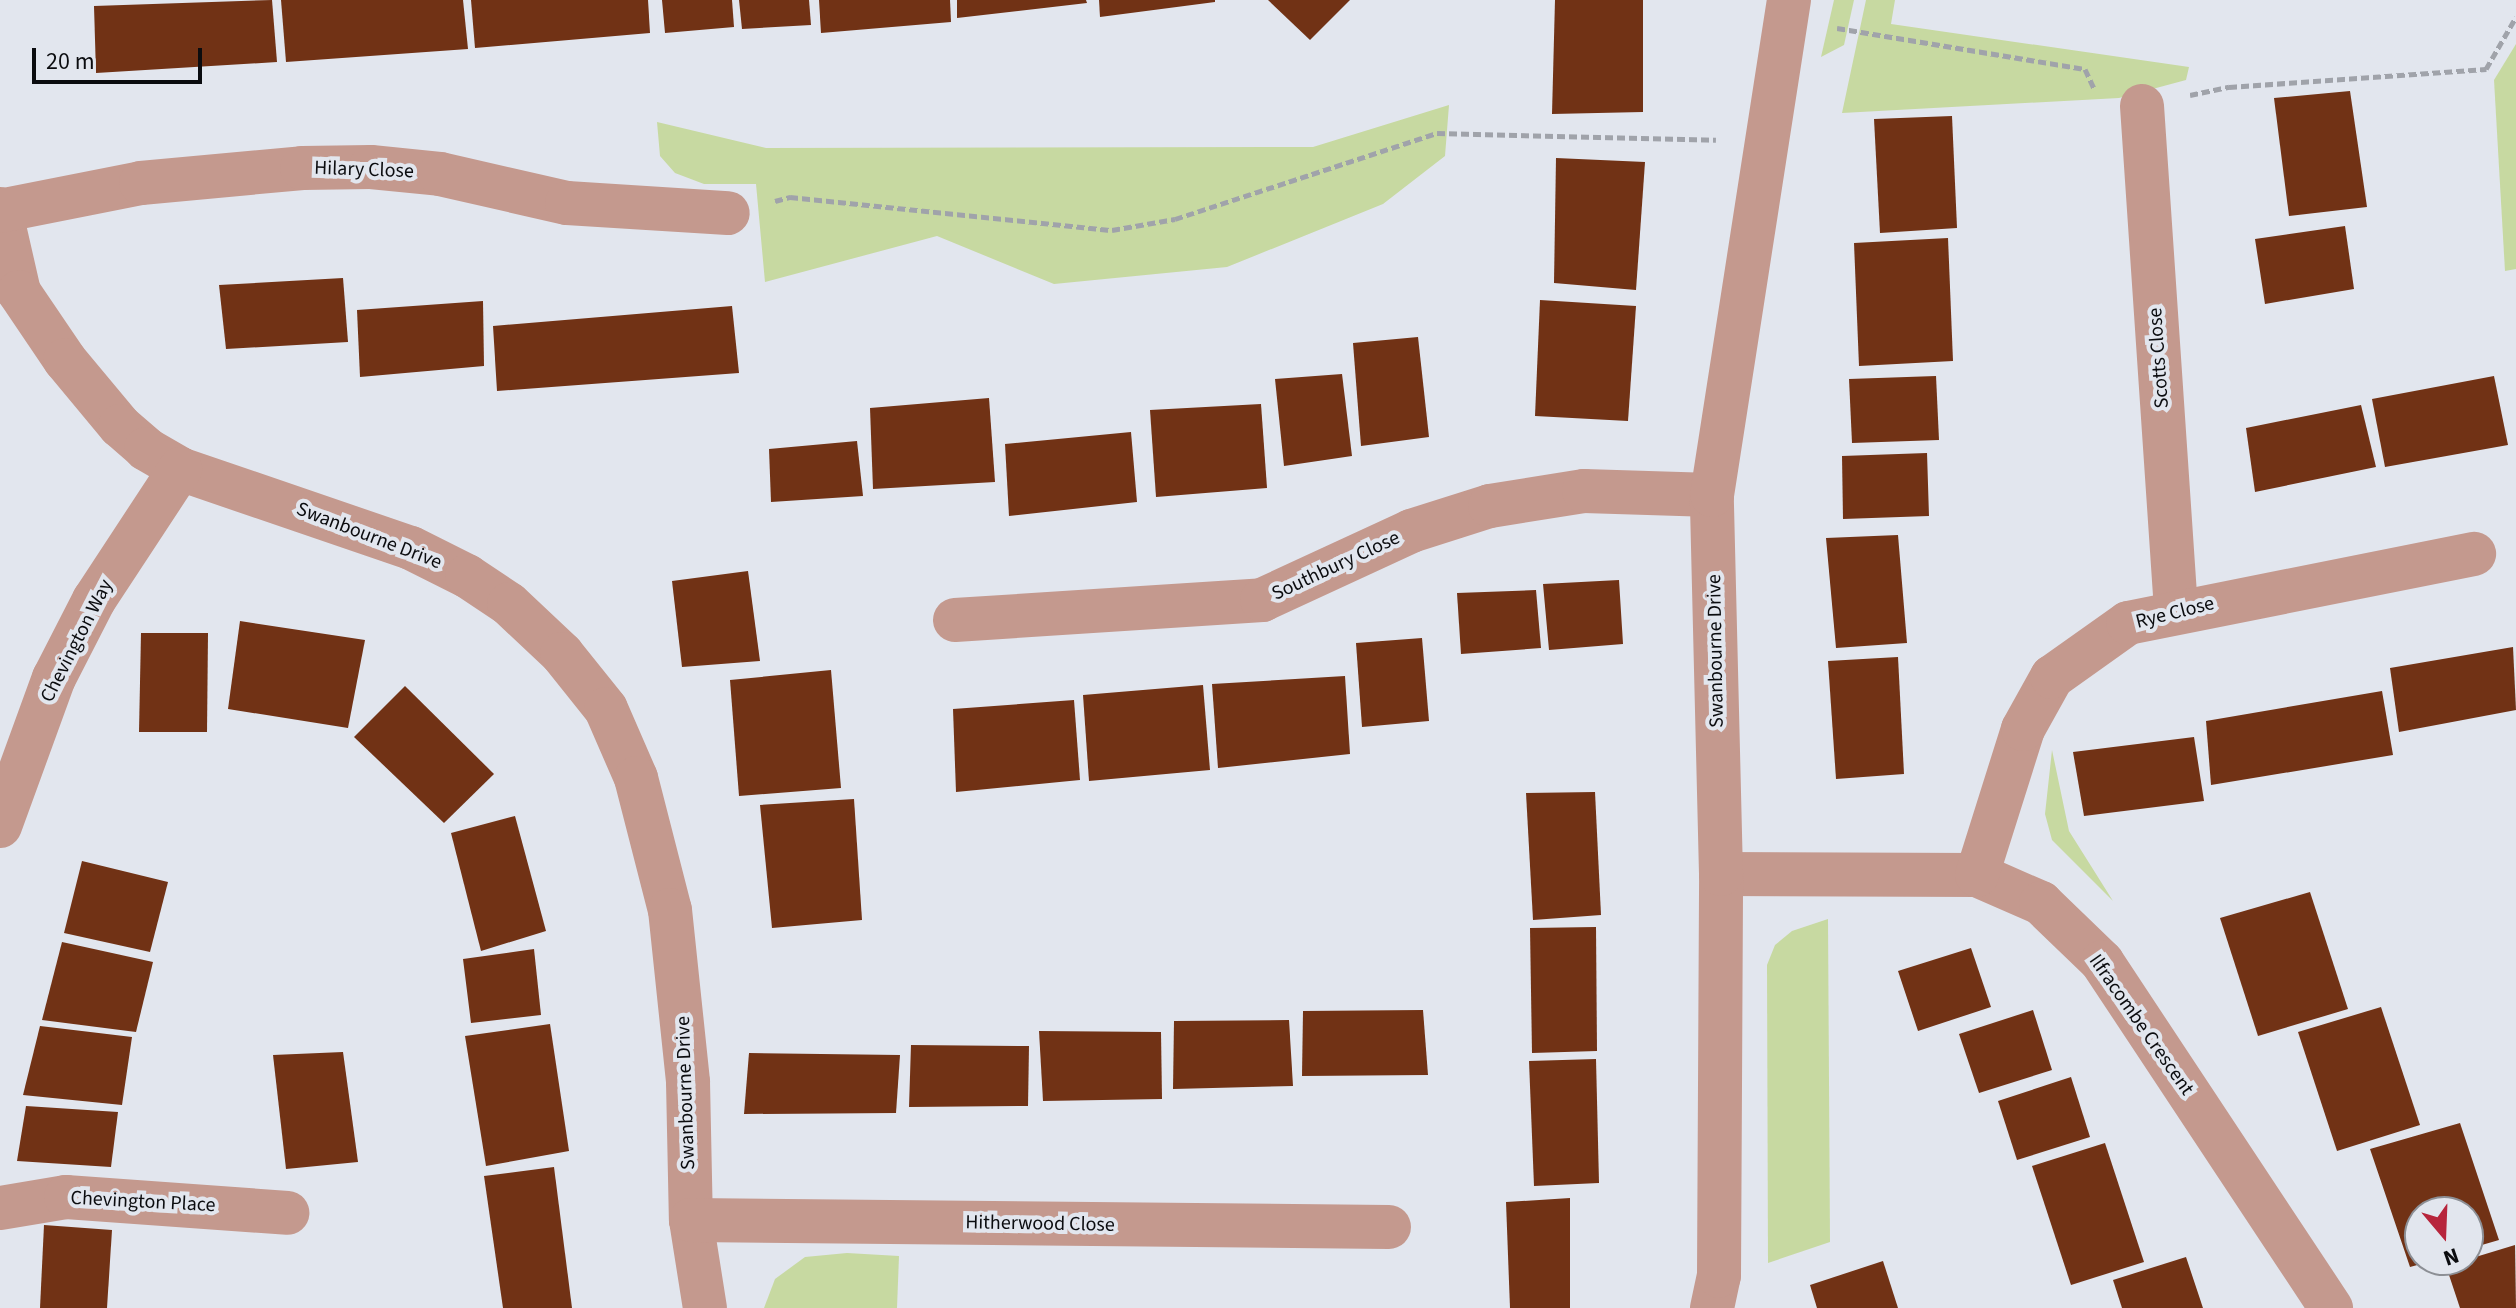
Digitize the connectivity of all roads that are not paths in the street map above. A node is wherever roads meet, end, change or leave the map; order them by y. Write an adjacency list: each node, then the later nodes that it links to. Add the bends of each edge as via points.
1 (1787, 9): 6 (street, Swanbourne Drive)
2 (2142, 106): 8 (street, Scotts Close)
3 (0, 210): 4 (street, Hilary Close, via 141,183 371,167 440,174 567,203); 5 (street, Swanbourne Drive, via 19,292 42,328 120,426)
4 (728, 213)
5 (180, 469): 10 (street, Chevington Way, via 94,600 54,678); 15 (street, Swanbourne Drive, via 411,548 467,576 509,604 562,654 606,709 655,836 672,923 688,1082)
6 (1712, 495): 9 (street, Southbury Close, via 1584,491 1490,506 1411,531 1262,600); 11 (street, Swanbourne Drive)
7 (2474, 554): 8 (street, Rye Close)
8 (2176, 610): 12 (street, Rye Close, via 2128,623 2052,677 2023,729)
9 (955, 620)
10 (0, 826)
11 (1721, 874): 12 (street, Ilfracombe Crescent); 18 (street, Swanbourne Drive, via 1719,1276)
12 (1977, 875): 19 (street, Ilfracombe Crescent, via 2041,903 2102,962)
13 (0, 1208): 14 (street, Chevington Place, via 66,1197)
14 (287, 1213)
15 (691, 1220): 16 (street, Hitherwood Close); 17 (street, Swanbourne Drive)
16 (1389, 1227)
17 (705, 1308)
18 (1712, 1308)
19 (2331, 1308)

